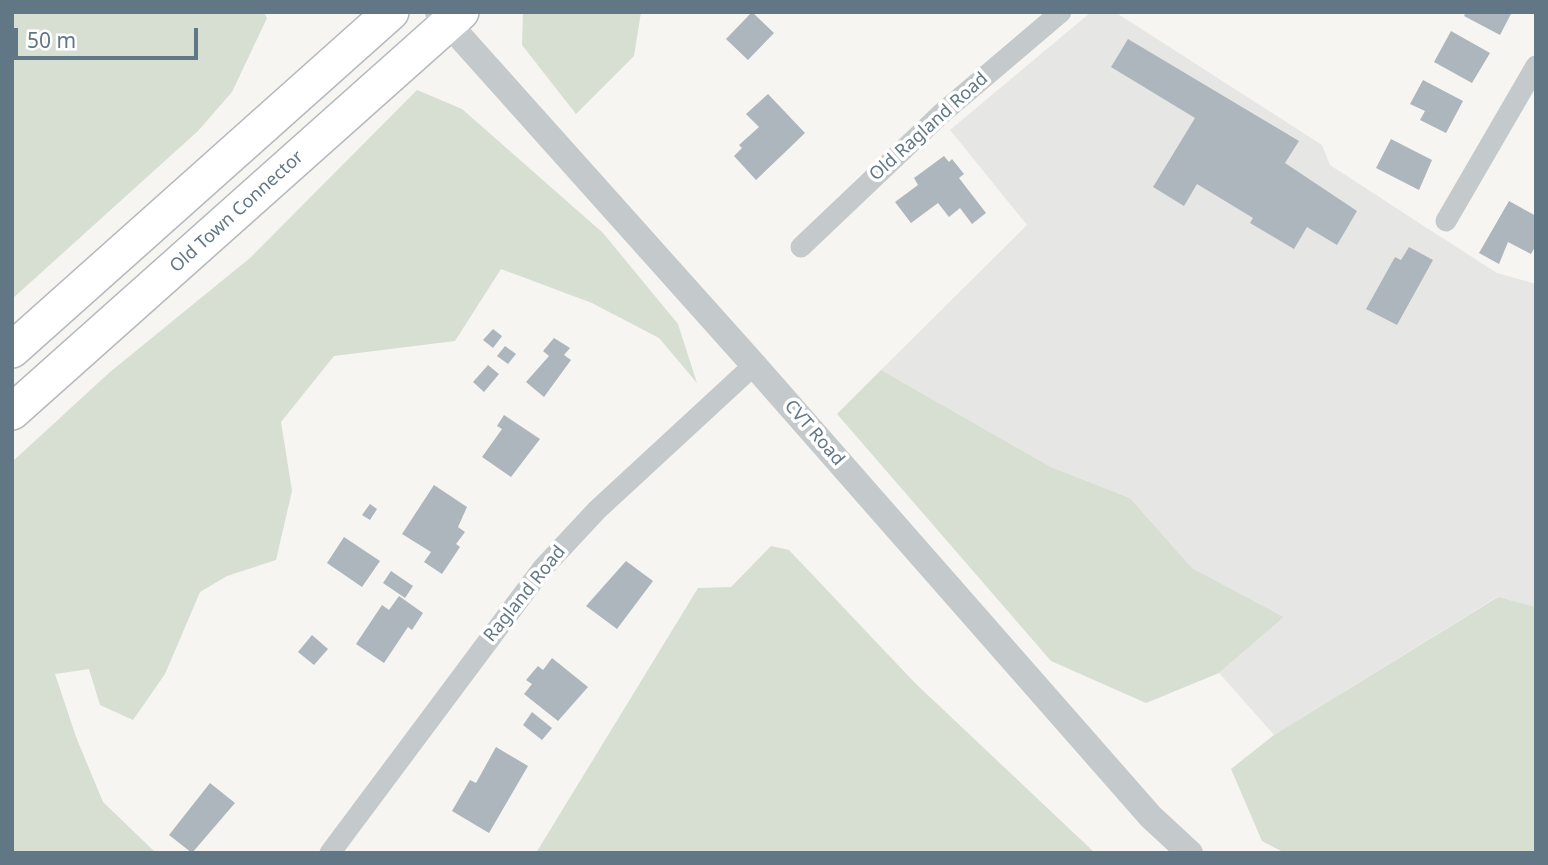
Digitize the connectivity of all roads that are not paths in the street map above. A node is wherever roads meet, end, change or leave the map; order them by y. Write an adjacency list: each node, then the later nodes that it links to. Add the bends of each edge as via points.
1 (391, 12): 7 (highway)
2 (1062, 12): 6 (street, Old Ragland Road, via 941,114)
3 (449, 16): 8 (street, CVT Road); 9 (highway, Old Town Connector)
4 (1536, 66): 5 (street)
5 (1446, 221)
6 (801, 247)
7 (12, 350)
8 (754, 365): 10 (street, Ragland Road, via 597,509 542,569); 11 (street, CVT Road, via 1151,817)
9 (12, 412)
10 (330, 853)
11 (1190, 853)

